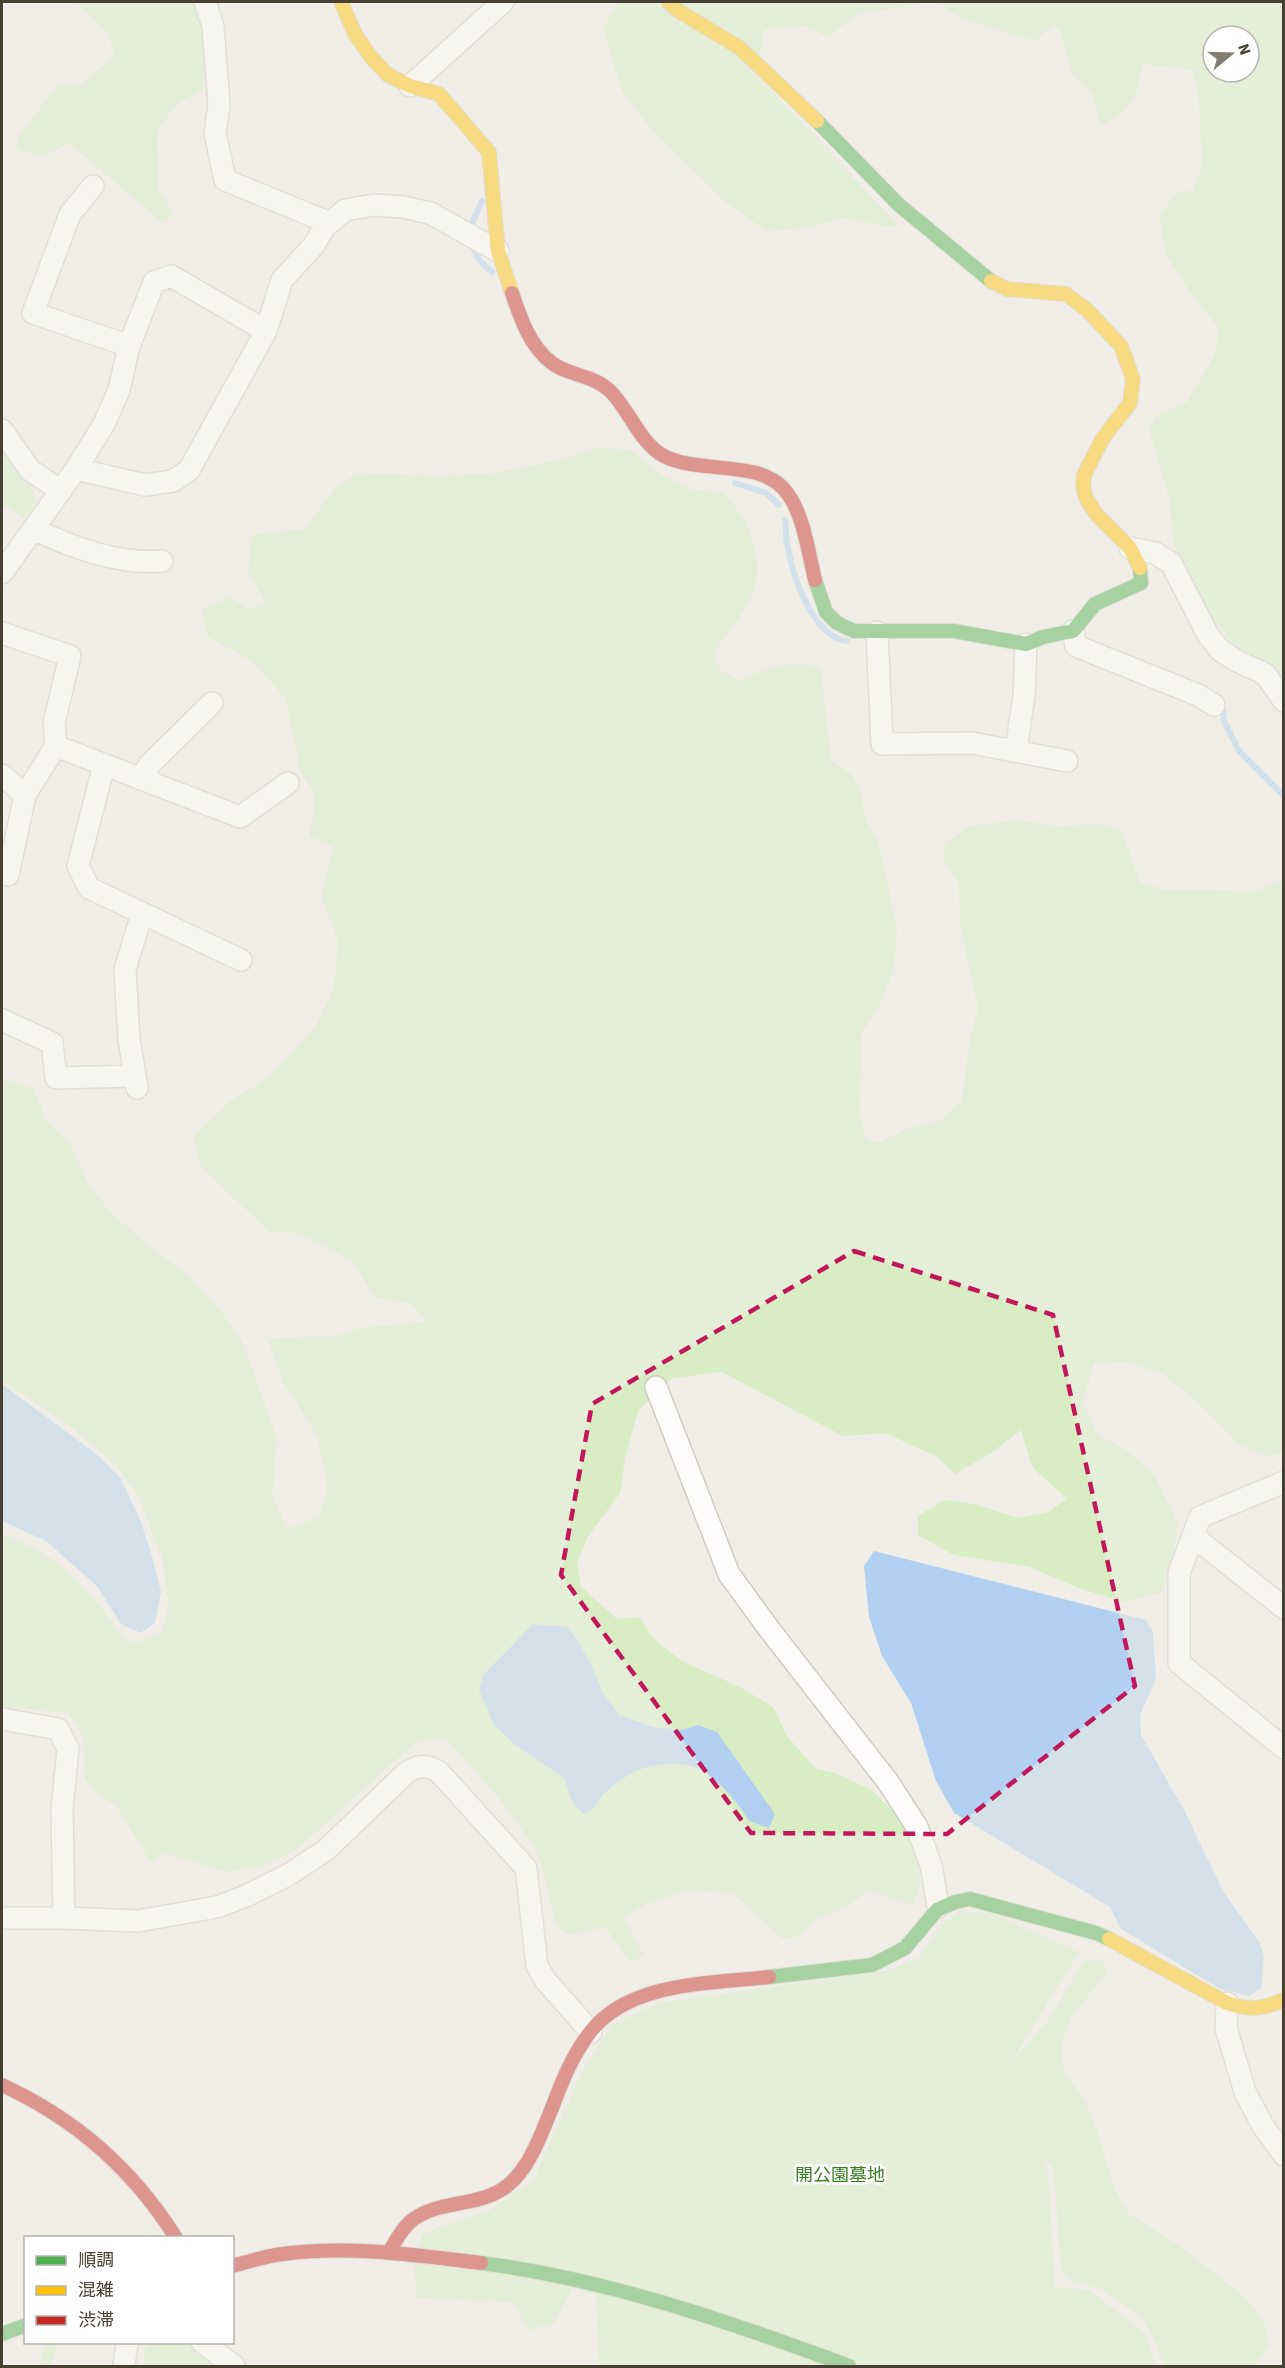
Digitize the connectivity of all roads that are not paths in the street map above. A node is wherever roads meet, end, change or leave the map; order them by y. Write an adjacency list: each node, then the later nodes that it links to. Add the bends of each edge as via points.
1 (205, 2): 7 (street, via 213,26 219,105 215,133 225,180)
2 (341, 2): 5 (street, via 355,34 371,57 388,75)
3 (503, 2): 5 (street)
4 (669, 2): 15 (street, via 740,48 899,206 990,281 1007,289 1066,294 1121,346 1133,379 1130,402 1103,438 1084,475 1083,486 1096,514)
5 (410, 86): 8 (street, via 439,94 489,152)
6 (93, 186): 10 (street, via 69,213 33,313)
7 (330, 223): 8 (street, via 345,210 375,205 403,207 430,213); 9 (street, via 282,280)
8 (498, 252): 19 (street, via 530,338 552,364 597,381 612,393 651,446 664,456 693,465 770,477 795,504 826,612 854,631)
9 (266, 331): 10 (street, via 171,276 154,282); 12 (street, via 189,470 173,481 145,485)
10 (129, 346): 12 (street, via 119,390 104,424)
11 (2, 430): 13 (street, via 30,470)
12 (76, 469): 13 (street)
13 (61, 490): 14 (street)
14 (33, 529): 16 (street, via 114,558 141,563); 17 (street)
15 (1130, 548): 18 (street, via 1141,571 1140,583 1095,604); 22 (street, via 1155,553 1171,563 1208,635 1220,650 1265,674)
16 (162, 561)
17 (2, 573)
18 (1073, 631): 21 (street); 24 (street, via 1076,646 1198,694)
19 (877, 632): 21 (street, via 954,631); 26 (street, via 882,744 972,743)
20 (2, 633): 25 (street, via 70,656 54,723)
21 (1026, 644): 26 (street)
22 (1284, 701)
23 (212, 703): 30 (street, via 150,764)
24 (1214, 705)
25 (56, 746): 28 (street); 32 (street)
26 (1016, 751): 27 (street)
27 (1067, 761)
28 (104, 765): 30 (street); 34 (street, via 78,866 89,888)
29 (2, 775): 32 (street)
30 (141, 779): 31 (street, via 240,817)
31 (288, 783)
32 (25, 795): 33 (street, via 8,875)
33 (2, 874)
34 (142, 914): 35 (street); 36 (street, via 125,969 136,1082 56,1078 52,1043)
35 (241, 960)
36 (2, 1020)
37 (656, 1387): 43 (street, via 729,1574 888,1782 917,1827 931,1865)
38 (1284, 1482): 39 (street, via 1200,1517)
39 (1193, 1536): 40 (street); 42 (street, via 1179,1573 1179,1663)
40 (1284, 1608)
41 (2, 1719): 45 (street, via 58,1729 68,1749 62,1809)
42 (1284, 1748)
43 (939, 1907): 47 (street, via 970,1899 1096,1933); 48 (street, via 907,1946 895,1956 872,1965 670,1989 622,2006)
44 (2, 1918): 45 (street)
45 (64, 1918): 48 (street, via 138,1921 217,1907 248,1895 326,1850 406,1773 416,1766 428,1766 439,1772 526,1868 537,1966)
46 (1284, 2000): 47 (street, via 1245,2009)
47 (1227, 2003): 50 (street, via 1226,2028 1245,2092)
48 (591, 2032): 52 (street, via 577,2052 526,2163 514,2179 500,2191 479,2200 420,2215 405,2226)
49 (2, 2085): 51 (street, via 63,2118 94,2142 132,2177 162,2213)
50 (1284, 2156)
51 (175, 2236)
52 (389, 2252): 53 (street, via 281,2254); 60 (street, via 569,2277 757,2332)
53 (234, 2266)
54 (24, 2326): 55 (street)
55 (2, 2334)
56 (127, 2344): 59 (street)
57 (203, 2344): 58 (street)
58 (227, 2365)
59 (124, 2367)
60 (849, 2367)

